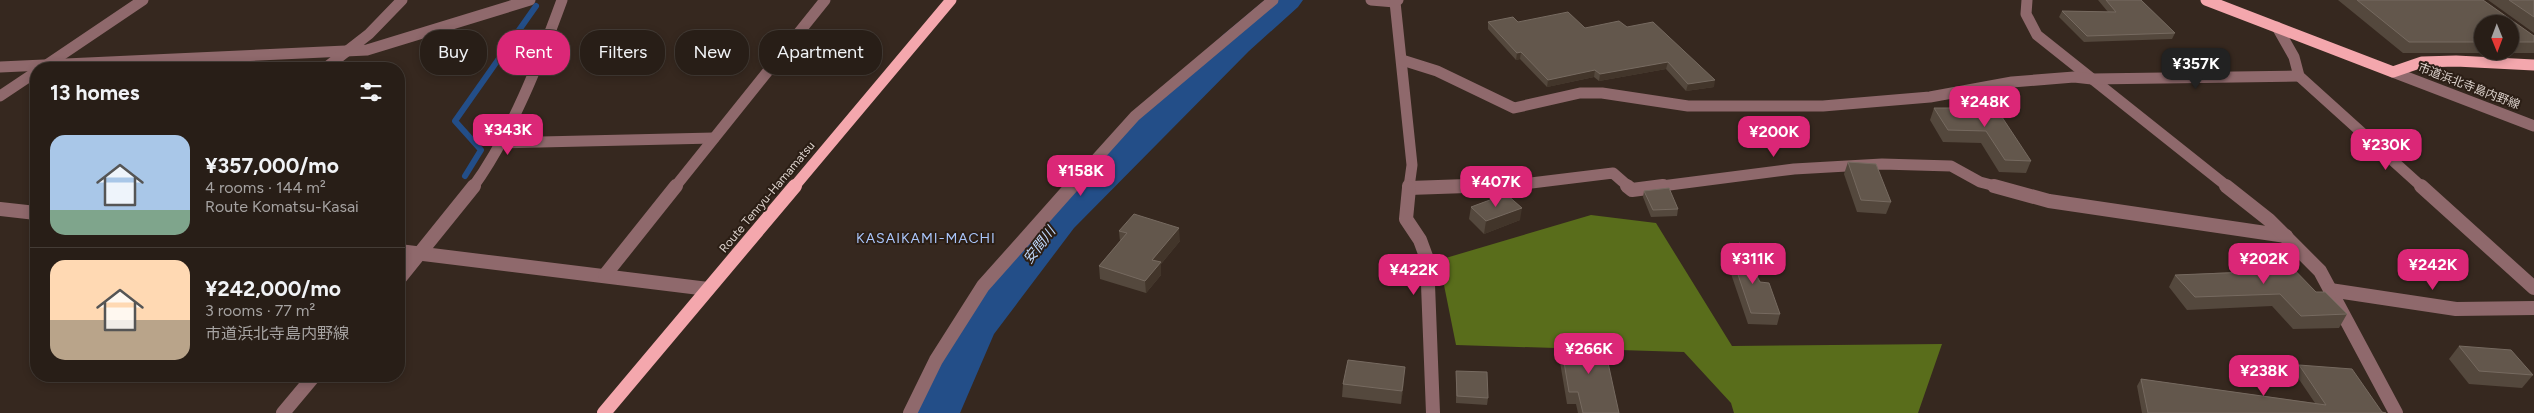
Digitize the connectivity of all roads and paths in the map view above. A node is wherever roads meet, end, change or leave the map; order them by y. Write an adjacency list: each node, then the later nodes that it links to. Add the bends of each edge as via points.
1 (144, 0): 15 (street)
2 (402, 0): 13 (street, via 369,34)
3 (530, 0): 13 (street, via 367,50)
4 (562, 0): 28 (street, via 542,54)
5 (825, 0): 27 (street)
6 (951, 0): 38 (main road, Route Tenryu-Hamamatsu)
7 (1273, 0): 44 (street, via 1135,116 983,286 936,360)
8 (1371, 0): 11 (street)
9 (2027, 0): 24 (street, via 2027,20 2037,35)
10 (2206, 0): 12 (main road)
11 (1396, 1): 14 (street)
12 (2277, 27): 21 (main road); 23 (street, via 2294,57)
13 (345, 51): 16 (street); 17 (street)
14 (1402, 60): 24 (street, via 1437,71 1514,108 1580,93 1688,106 1823,106 1930,97 2012,82 2074,77); 29 (street, via 1412,165)
15 (51, 62)
16 (138, 62)
17 (332, 62)
18 (2534, 65): 21 (main road, via 2422,62)
19 (0, 67): 20 (street)
20 (30, 67)
21 (2394, 72): 26 (street, 市道浜北寺島内野線)
22 (30, 76): 25 (street)
23 (2299, 76): 24 (street); 37 (street)
24 (2092, 79): 32 (street)
25 (0, 96)
26 (2534, 126)
27 (714, 138): 28 (street); 36 (street)
28 (500, 143): 34 (street, via 489,165)
29 (1409, 188): 32 (street, via 1523,184 1613,173 1632,190 1794,169 1882,164 1951,166 1980,182 2049,201); 45 (street, via 1406,219 1420,240 1427,259)
30 (0, 209): 31 (street)
31 (30, 212)
32 (2286, 236): 39 (street, via 2320,271)
33 (405, 252): 34 (street)
34 (421, 254): 35 (street); 36 (street)
35 (405, 272)
36 (605, 275): 38 (street)
37 (2534, 288)
38 (708, 289): 43 (main road, Route Tenryu-Hamamatsu)
39 (2330, 290): 40 (street, via 2456,309); 46 (street)
40 (2534, 308)
41 (309, 382): 42 (street)
42 (283, 413)
43 (604, 413)
44 (910, 413)
45 (1433, 413)
46 (2396, 413)

